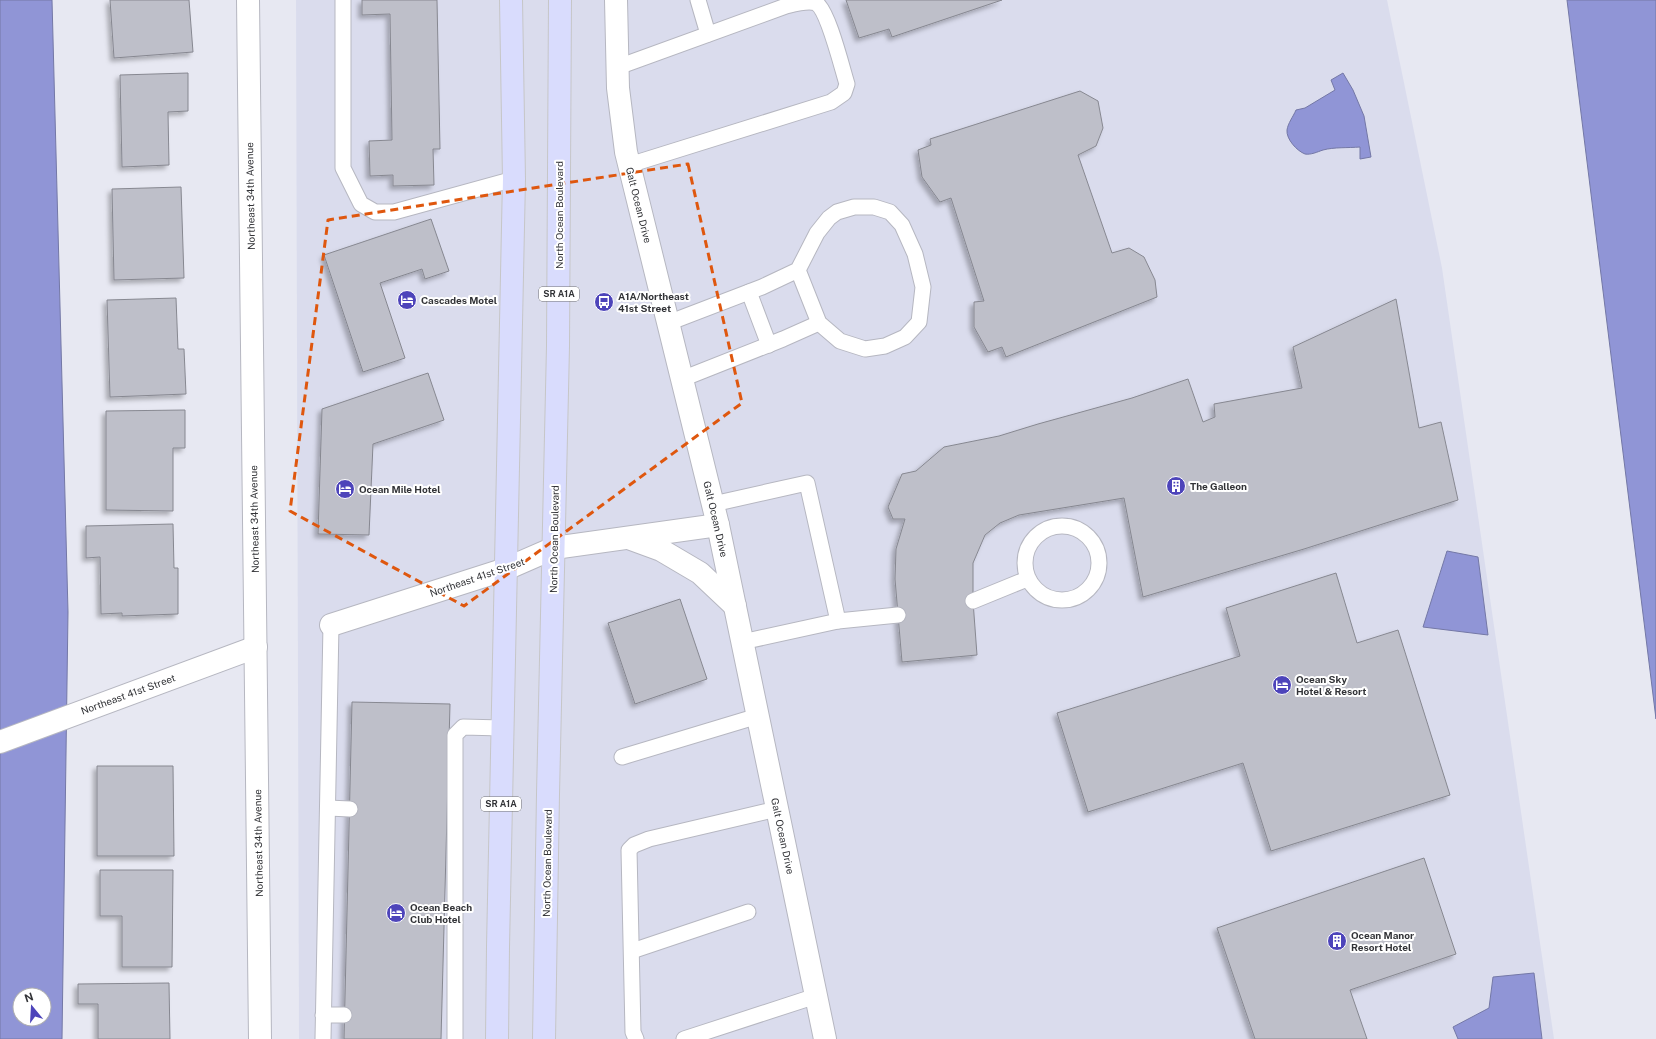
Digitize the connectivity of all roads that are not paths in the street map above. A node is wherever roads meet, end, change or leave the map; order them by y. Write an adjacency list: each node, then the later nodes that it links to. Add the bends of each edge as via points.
1 (248, 0): 29 (street, Northeast 34th Avenue)
2 (343, 0): 10 (lane, via 343,168 361,204 374,212 394,212)
3 (511, 0): 10 (main road, SR A1A)
4 (560, 0): 20 (main road, North Ocean Boulevard / SR A1A)
5 (616, 0): 8 (street, Galt Ocean Drive)
6 (698, 0): 7 (lane)
7 (708, 34): 8 (lane); 9 (lane, via 786,6 810,1 817,3 826,17 847,84 844,93 831,102)
8 (618, 67): 9 (street, Galt Ocean Drive, via 618,88)
9 (630, 165): 13 (street, Galt Ocean Drive)
10 (514, 179): 21 (main road, SR A1A)
11 (798, 270): 12 (lane); 14 (lane); 14 (lane, via 817,233 829,218 837,212 854,207 874,207 890,212 902,225 915,254 923,287 922,307 919,322 905,337 885,346 865,348 840,341)
12 (749, 292): 13 (lane); 15 (lane)
13 (668, 323): 16 (street, Galt Ocean Drive)
14 (819, 323): 15 (lane)
15 (769, 345): 16 (lane)
16 (682, 379): 17 (street, Galt Ocean Drive)
17 (713, 504): 18 (street, Galt Ocean Drive); 26 (lane, via 808,483)
18 (718, 525): 19 (street, Northeast 41st Street); 24 (street, Galt Ocean Drive)
19 (629, 538): 20 (street, Northeast 41st Street); 24 (street, via 661,550 700,573)
20 (554, 548): 21 (street, Northeast 41st Street); 46 (main road, North Ocean Boulevard / SR A1A)
21 (506, 569): 27 (street, Northeast 41st Street); 31 (main road, SR A1A)
22 (1027, 579): 22 (lane, via 1024,567 1029,543 1049,528 1062,525 1075,527 1086,534 1094,544 1099,556 1099,569 1088,590 1078,597 1055,600 1034,589); 23 (lane)
23 (973, 600)
24 (735, 606): 28 (street, Galt Ocean Drive)
25 (898, 615): 26 (lane)
26 (838, 621): 28 (lane)
27 (331, 624): 34 (lane)
28 (742, 642): 30 (street, Galt Ocean Drive)
29 (256, 647): 32 (street, Northeast 41st Street); 42 (street, Northeast 34th Avenue)
30 (758, 716): 33 (lane); 36 (street, Galt Ocean Drive)
31 (502, 728): 44 (lane, via 464,727 455,735 451,812 448,1018); 45 (main road, SR A1A)
32 (0, 742)
33 (622, 758)
34 (328, 808): 35 (lane); 40 (lane)
35 (350, 809)
36 (777, 809): 38 (lane, via 649,839 634,845 629,850); 39 (street, Galt Ocean Drive)
37 (748, 912): 38 (lane)
38 (632, 951): 47 (lane, via 633,1032)
39 (816, 996): 48 (lane); 49 (street, Galt Ocean Drive)
40 (323, 1015): 41 (lane); 43 (lane)
41 (344, 1015)
42 (260, 1039)
43 (323, 1039)
44 (455, 1039)
45 (497, 1039)
46 (544, 1039)
47 (636, 1039)
48 (684, 1039)
49 (825, 1039)

